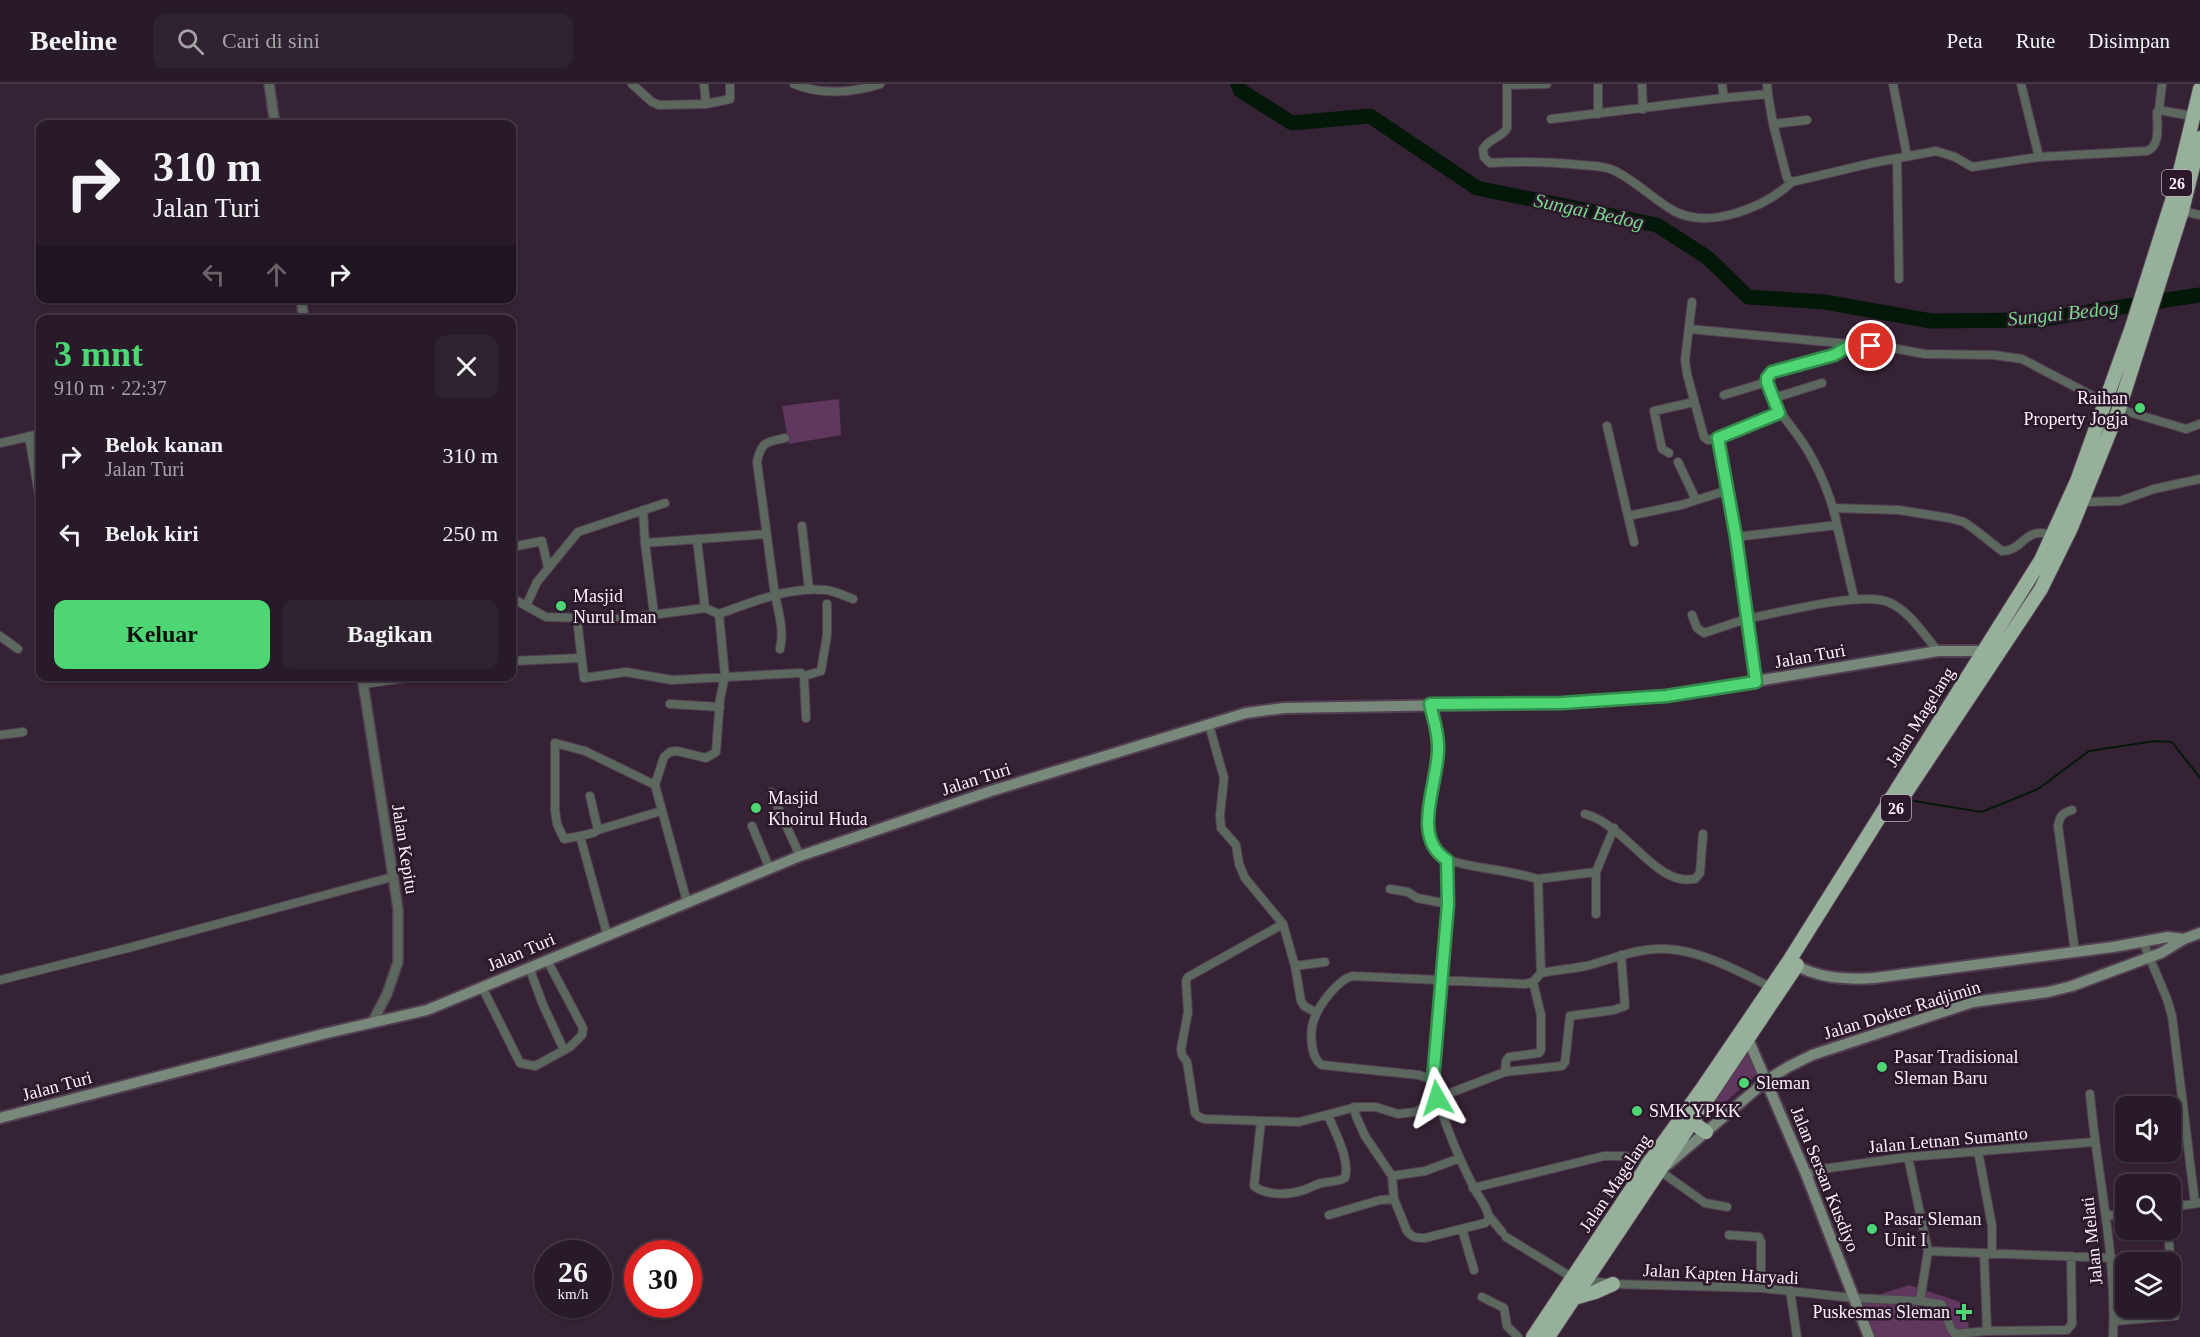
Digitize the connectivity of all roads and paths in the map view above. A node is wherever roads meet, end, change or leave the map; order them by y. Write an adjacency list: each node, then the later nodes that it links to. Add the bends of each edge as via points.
1 (269, 84): 25 (street)
2 (632, 84): 19 (street, via 659,105)
3 (704, 84): 19 (street)
4 (730, 84): 19 (street, via 730,99)
5 (794, 84): 6 (street, via 826,92)
6 (880, 84)
7 (1507, 84): 8 (street); 32 (street, via 1506,132 1483,149 1490,163 1528,160 1600,166 1614,170 1676,212 1694,218 1739,212 1778,195)
8 (1547, 84)
9 (1598, 84): 22 (street)
10 (1642, 84): 20 (street)
11 (1722, 84): 18 (street)
12 (1767, 84): 17 (street)
13 (1893, 84): 29 (street)
14 (2021, 84): 30 (street)
15 (2162, 84): 21 (street)
16 (2200, 89): 23 (highway, Jalan Magelang / 26)
17 (1768, 94): 18 (street); 27 (street)
18 (1724, 98): 20 (street)
19 (706, 104)
20 (1643, 109): 22 (street)
21 (2159, 110): 23 (street); 30 (street, via 2154,148)
22 (1599, 114): 24 (street)
23 (2192, 116): 35 (highway, Jalan Magelang / 26)
24 (1551, 119)
25 (274, 120)
26 (1807, 120): 27 (street)
27 (1773, 124): 32 (street, via 1787,178)
28 (2200, 138): 33 (highway, Jalan Magelang / 26)
29 (1907, 156): 30 (street, via 1936,151 1972,167); 31 (street)
30 (2039, 157)
31 (1897, 158): 32 (street); 36 (street)
32 (1792, 182)
33 (2182, 211): 34 (street); 35 (highway, Jalan Magelang / 26)
34 (2200, 215)
35 (2154, 278): 45 (highway, Jalan Magelang / 26)
36 (1899, 279)
37 (1692, 303): 38 (street)
38 (1689, 329): 39 (street); 44 (street, via 1685,360)
39 (1851, 345): 40 (street, via 1834,355 1776,370); 45 (street, via 2022,359)
40 (1767, 382): 42 (street); 43 (street)
41 (1822, 383): 43 (street)
42 (1724, 395)
43 (1774, 398): 46 (street)
44 (1694, 402): 52 (street, via 1704,437); 54 (street, via 1654,411 1661,448)
45 (2113, 406): 47 (street, via 2186,429); 60 (highway, Jalan Magelang / 26); 68 (highway, Jalan Magelang / 26)
46 (1779, 413): 52 (street); 62 (street, via 1803,444)
47 (2200, 424)
48 (1607, 426): 64 (street)
49 (36, 435): 50 (street)
50 (29, 436): 53 (street); 56 (street)
51 (785, 438): 67 (street, via 760,448 757,462)
52 (1718, 438): 58 (street)
53 (0, 442)
54 (1669, 453)
55 (1678, 462): 59 (street)
56 (36, 477)
57 (2200, 479): 60 (street, via 2120,501)
58 (1728, 490): 59 (street); 69 (street)
59 (1696, 500): 64 (street)
60 (2082, 502): 93 (highway, Jalan Magelang / 26, via 2041,589)
61 (665, 503): 63 (street)
62 (1833, 508): 65 (street); 68 (street, via 1899,510 1949,518 1974,528 2002,551 2035,532)
63 (643, 510): 72 (street); 74 (street, via 578,532)
64 (1628, 516): 71 (street)
65 (1837, 525): 69 (street); 77 (street)
66 (802, 526): 75 (street)
67 (766, 534): 70 (street); 76 (street)
68 (2053, 536): 91 (highway, Jalan Magelang / 26)
69 (1736, 537): 87 (street)
70 (697, 539): 72 (street); 82 (street)
71 (1634, 542)
72 (645, 543): 83 (street)
73 (516, 546): 74 (street, via 542,541)
74 (548, 567): 81 (street)
75 (809, 590): 76 (street); 78 (street, via 828,590)
76 (775, 594): 84 (street); 89 (street)
77 (1854, 598): 87 (street); 92 (street, via 1888,601 1907,615)
78 (853, 599)
79 (516, 600): 81 (street)
80 (827, 604): 96 (street, via 821,671)
81 (526, 606): 86 (street, via 546,617)
82 (705, 608): 83 (street); 84 (street)
83 (654, 614): 86 (street)
84 (719, 614): 97 (street)
85 (1692, 615): 87 (street, via 1697,628 1704,633)
86 (577, 619): 94 (street)
87 (1746, 619): 99 (street)
88 (0, 636): 90 (street)
89 (780, 648)
90 (18, 649)
91 (1984, 650): 92 (main road, Jalan Turi); 93 (main road, Jalan Turi); 138 (highway, Jalan Magelang / 26)
92 (1938, 651): 99 (main road, Jalan Turi)
93 (2000, 652): 138 (highway, Jalan Magelang / 26)
94 (580, 658): 95 (street); 97 (street, via 584,678 626,672 666,680)
95 (516, 661)
96 (804, 675): 97 (street, via 801,672); 103 (street)
97 (725, 676): 102 (street)
98 (362, 681): 122 (street, Jalan Kepitu)
99 (1756, 682): 101 (main road, Jalan Turi, via 1666,696 1562,703)
100 (670, 704): 102 (street)
101 (1430, 704): 104 (main road, Jalan Turi, via 1284,708 1246,713); 119 (street, via 1438,746 1427,823 1434,849)
102 (720, 706): 107 (street, via 716,752 706,758 670,752 664,757)
103 (806, 718)
104 (1209, 724): 118 (main road, Jalan Turi, via 991,791); 128 (street, via 1224,778 1222,830 1236,845 1245,878)
105 (23, 732): 106 (street)
106 (0, 735)
107 (655, 785): 111 (street); 117 (street, via 585,751 555,742 557,824 564,839)
108 (771, 792): 118 (street)
109 (590, 796): 115 (street)
110 (2072, 810): 133 (street, via 2064,812 2058,826)
111 (661, 811): 115 (street); 125 (street)
112 (1585, 814): 114 (street)
113 (752, 826): 120 (street)
114 (1614, 828): 116 (street, via 1656,866 1681,880 1698,876); 121 (street)
115 (598, 830): 117 (street)
116 (1703, 834)
117 (580, 836): 130 (street)
118 (800, 856): 120 (main road, Jalan Turi)
119 (1447, 860): 123 (street); 126 (street)
120 (769, 867): 125 (main road, Jalan Turi)
121 (1596, 872): 123 (street); 127 (street)
122 (392, 878): 142 (street); 147 (street, Jalan Kepitu, via 398,909 398,962)
123 (1538, 879): 141 (street)
124 (1390, 889): 126 (street)
125 (687, 902): 130 (main road, Jalan Turi)
126 (1448, 904): 143 (street)
127 (1596, 914)
128 (1283, 924): 139 (street); 161 (street, via 1186,981 1188,1012 1181,1049 1187,1062 1195,1113 1205,1119)
129 (2200, 933): 131 (main road, Jalan Dokter Radjimin)
130 (607, 934): 136 (main road, Jalan Turi)
131 (2184, 939): 132 (main road, Jalan Dokter Radjimin, via 2168,937); 135 (main road, Jalan Dokter Radjimin)
132 (2142, 942): 133 (main road, Jalan Dokter Radjimin); 135 (street)
133 (2075, 952): 138 (main road, Jalan Dokter Radjimin, via 1874,978 1834,978)
134 (1621, 955): 141 (street, via 1587,966); 146 (street, via 1668,949 1710,959); 153 (street, via 1625,1006 1570,1016 1562,1066)
135 (2149, 958): 155 (main road, Jalan Dokter Radjimin, via 2062,989 1964,1005 1812,1055); 170 (street, via 2172,1016)
136 (547, 960): 140 (main road, Jalan Turi); 152 (street, via 583,1028 579,1040)
137 (1325, 962): 139 (street)
138 (1792, 964): 146 (highway, Jalan Magelang / 26); 151 (highway, Jalan Magelang / 26)
139 (1295, 966): 148 (street, via 1302,1004)
140 (529, 967): 145 (main road, Jalan Turi); 152 (street)
141 (1540, 973): 144 (street)
142 (0, 980)
143 (1442, 980): 144 (street, via 1517,985); 148 (street, via 1347,978); 154 (street)
144 (1533, 982): 153 (street, via 1541,1015 1541,1050 1509,1057)
145 (482, 987): 149 (main road, Jalan Turi); 152 (street, via 520,1063 535,1066)
146 (1771, 987): 168 (highway, Jalan Magelang / 26)
147 (387, 994): 149 (street, via 387,1011); 150 (street, Jalan Kepitu)
148 (1317, 1013): 154 (street, via 1312,1026 1314,1055 1322,1065 1419,1075)
149 (396, 1018): 150 (main road, Jalan Turi)
150 (372, 1023): 160 (main road, Jalan Turi)
151 (1748, 1039): 155 (main road, Jalan Sersan Kusdiyo); 162 (highway, Jalan Magelang / 26)
152 (564, 1050)
153 (1505, 1072): 157 (street)
154 (1433, 1080): 157 (street)
155 (1767, 1080): 163 (main road, Jalan Dokter Radjimin); 171 (main road, Jalan Sersan Kusdiyo)
156 (2090, 1094): 164 (street, Jalan Melati)
157 (1437, 1100): 158 (street, via 1415,1112 1398,1114 1376,1107); 167 (street)
158 (1354, 1107): 159 (street); 172 (street, via 1365,1136)
159 (1328, 1115): 161 (street, via 1299,1122); 161 (street, via 1347,1169 1345,1178 1305,1190 1267,1194 1254,1186)
160 (0, 1118)
161 (1261, 1121)
162 (1692, 1122): 163 (highway); 168 (highway, Jalan Magelang / 26)
163 (1706, 1132): 168 (main road, Jalan Dokter Radjimin)
164 (2094, 1142): 165 (street, Jalan Letnan Sumanto); 181 (street, Jalan Melati)
165 (1978, 1151): 166 (street, Jalan Letnan Sumanto); 186 (street, via 1992,1226)
166 (1908, 1157): 171 (street, Jalan Letnan Sumanto); 185 (street)
167 (1460, 1158): 172 (street, via 1425,1171); 173 (street)
168 (1655, 1166): 173 (street, via 1623,1156 1604,1156); 177 (street, via 1705,1203); 190 (highway, Jalan Magelang / 26)
169 (2200, 1168): 170 (street)
170 (2191, 1170): 175 (street)
171 (1806, 1174): 196 (main road, Jalan Sersan Kusdiyo)
172 (1392, 1176): 174 (street)
173 (1473, 1188): 180 (street)
174 (1394, 1199): 178 (street); 182 (street, via 1407,1231 1416,1238)
175 (2197, 1203): 176 (street)
176 (2181, 1205)
177 (1727, 1207)
178 (1329, 1215)
179 (2115, 1215): 181 (street)
180 (1489, 1216): 182 (street, via 1485,1223); 190 (street, via 1504,1234)
181 (2107, 1216): 188 (street, Jalan Melati)
182 (1462, 1228): 189 (street)
183 (1730, 1235): 192 (street, via 1759,1237)
184 (2169, 1240): 198 (street, via 2175,1316)
185 (1928, 1251): 186 (street); 197 (street)
186 (1988, 1253): 187 (street); 199 (street)
187 (2071, 1256): 188 (street); 199 (street, via 2070,1328 2061,1332)
188 (2112, 1258): 198 (street, Jalan Melati)
189 (1474, 1270)
190 (1580, 1279): 191 (street, Jalan Kapten Haryadi); 195 (highway, Jalan Magelang / 26); 202 (highway, Jalan Magelang / 26)
191 (1612, 1284): 192 (street, Jalan Kapten Haryadi); 195 (highway)
192 (1761, 1288): 193 (street, Jalan Kapten Haryadi)
193 (1790, 1290): 196 (street, Jalan Kapten Haryadi); 204 (street)
194 (1482, 1297): 201 (street, via 1504,1308 1507,1326)
195 (1574, 1298): 203 (highway, Jalan Magelang / 26)
196 (1854, 1298): 197 (street, Jalan Kapten Haryadi); 205 (main road, Jalan Sersan Kusdiyo)
197 (1920, 1301): 200 (street, Jalan Kapten Haryadi, via 1941,1304 1955,1334)
198 (2114, 1321): 206 (street, Jalan Melati)
199 (1987, 1331): 200 (street)
200 (1968, 1335)
201 (1518, 1337)
202 (1533, 1337)
203 (1548, 1337)
204 (1797, 1337)
205 (1869, 1337)
206 (2113, 1337)

